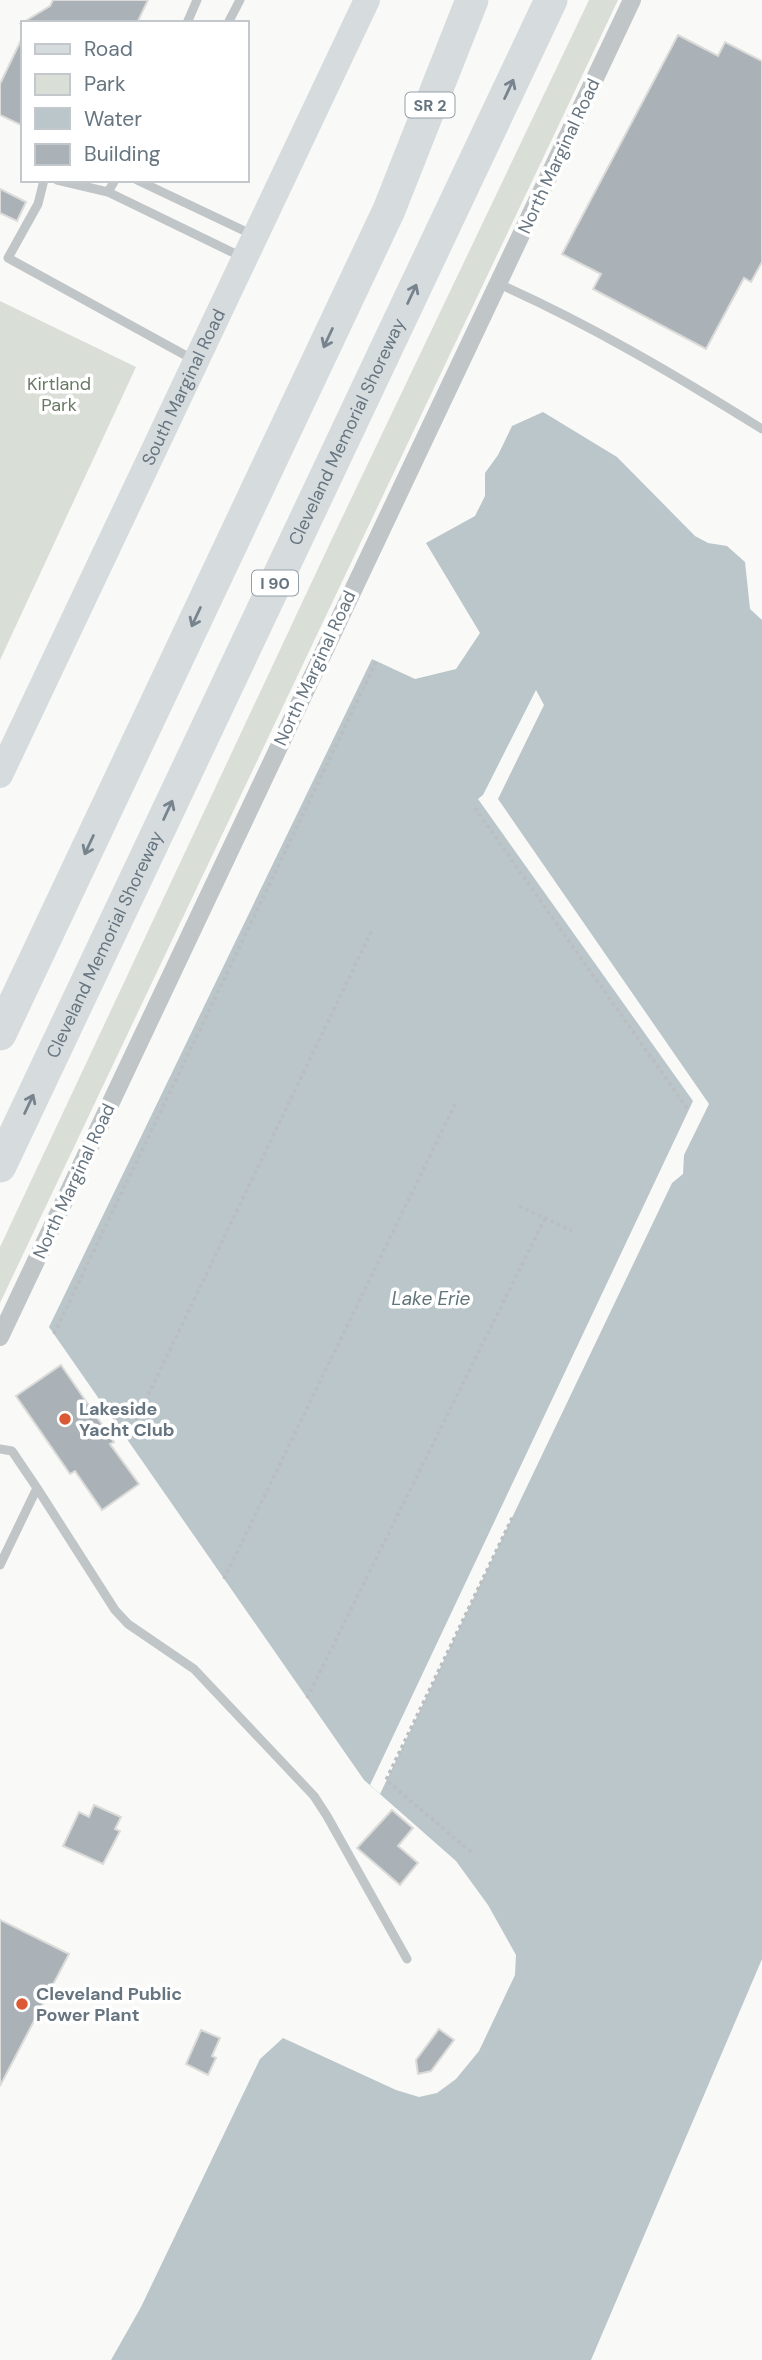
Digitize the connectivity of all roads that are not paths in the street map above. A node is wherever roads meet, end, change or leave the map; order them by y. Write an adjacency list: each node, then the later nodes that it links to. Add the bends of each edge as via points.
1 (197, 0): 8 (lane)
2 (240, 0): 9 (lane)
3 (367, 0): 16 (street, South Marginal Road)
4 (472, 0): 15 (highway, SR 2)
5 (492, 0): 15 (highway)
6 (551, 0): 22 (highway, Cleveland Memorial Shoreway / I 90, one-way to 6)
7 (632, 0): 17 (street, North Marginal Road)
8 (188, 21)
9 (229, 21)
10 (43, 182): 18 (lane, via 8,258)
11 (66, 182): 14 (lane)
12 (114, 182): 14 (lane)
13 (140, 182): 16 (lane)
14 (108, 192): 16 (lane)
15 (389, 210): 21 (highway, one-way to 21)
16 (249, 247): 18 (street, South Marginal Road)
17 (499, 284): 19 (lane, via 568,316); 23 (street, North Marginal Road)
18 (195, 360): 20 (street, South Marginal Road)
19 (762, 429)
20 (0, 775)
21 (0, 1034)
22 (0, 1166)
23 (0, 1338)
24 (0, 1449): 25 (lane, via 12,1451)
25 (37, 1489): 26 (lane); 27 (lane, via 115,1610 194,1669 314,1796)
26 (0, 1565)
27 (407, 1959)

